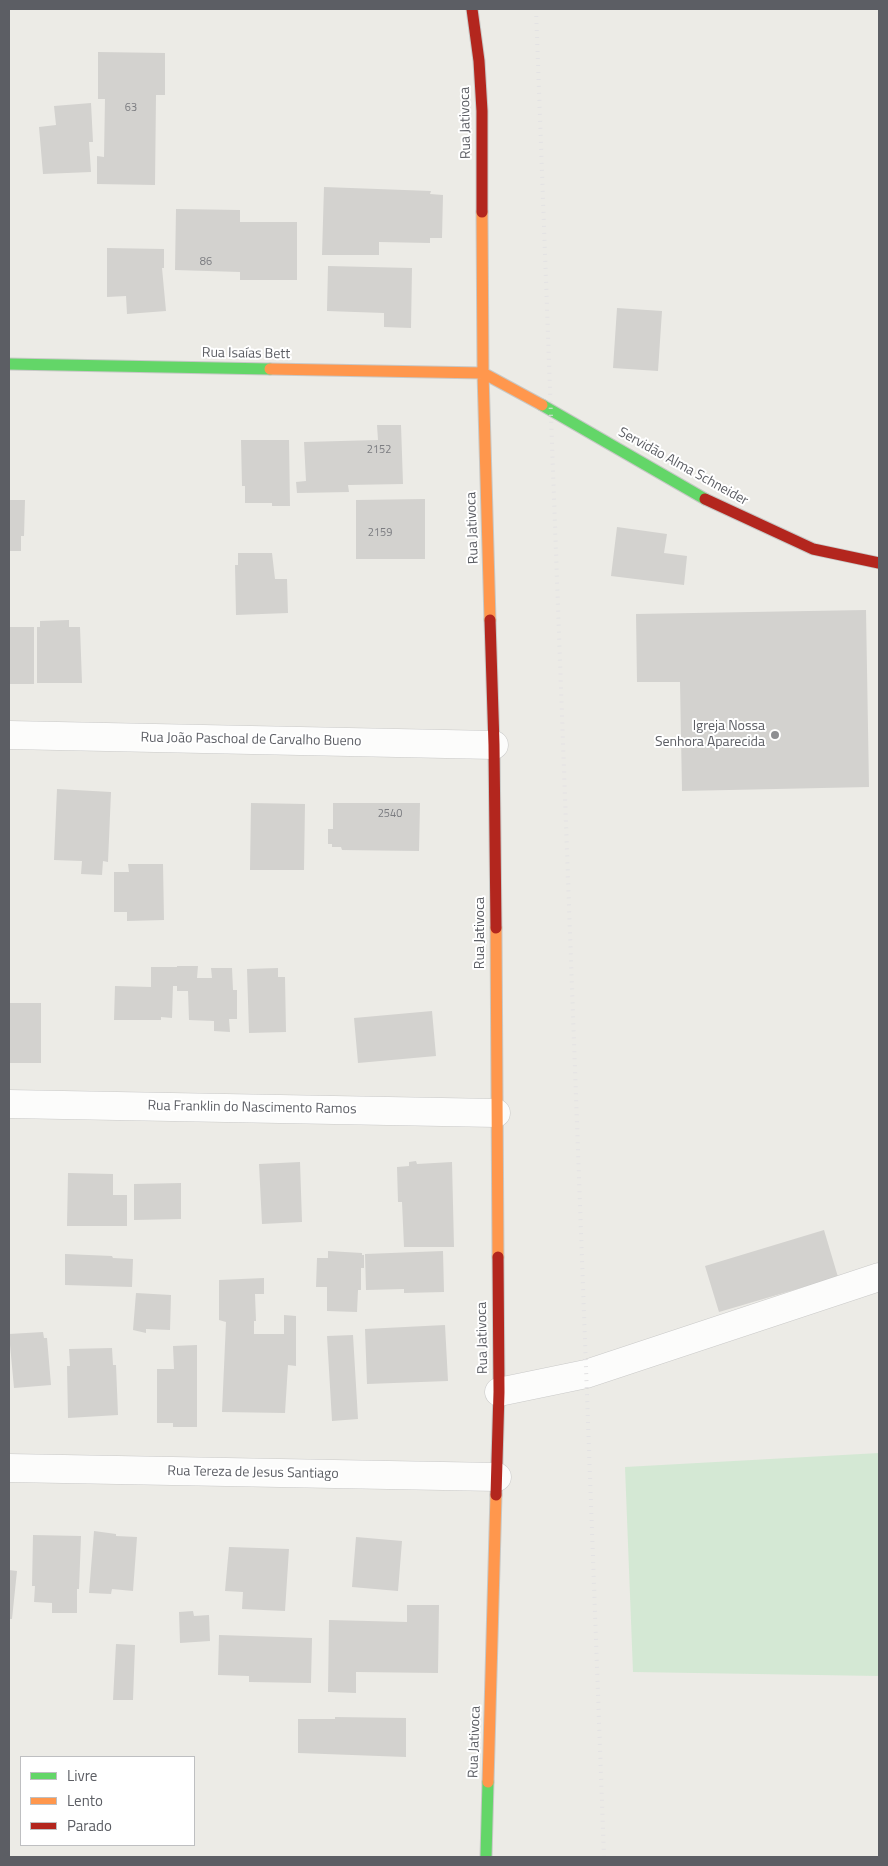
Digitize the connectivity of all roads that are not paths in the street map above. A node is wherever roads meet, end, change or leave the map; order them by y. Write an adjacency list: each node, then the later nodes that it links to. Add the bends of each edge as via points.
1 (472, 9): 3 (street, Rua Jativoca, via 482,111)
2 (9, 364): 3 (street, Rua Isaías Bett)
3 (483, 373): 4 (street, Servidão Alma Schneider, via 708,502 813,549); 6 (street, Rua Jativoca)
4 (879, 563)
5 (9, 735): 6 (street, Rua João Paschoal de Carvalho Bueno)
6 (494, 746): 8 (street, Rua Jativoca)
7 (9, 1104): 8 (street, Rua Franklin do Nascimento Ramos)
8 (496, 1113): 10 (street, Rua Jativoca)
9 (879, 1277): 10 (street, via 586,1374)
10 (499, 1392): 12 (street, Rua Jativoca)
11 (9, 1468): 12 (street, Rua Tereza de Jesus Santiago)
12 (497, 1477): 13 (street, Rua Jativoca)
13 (486, 1857)

